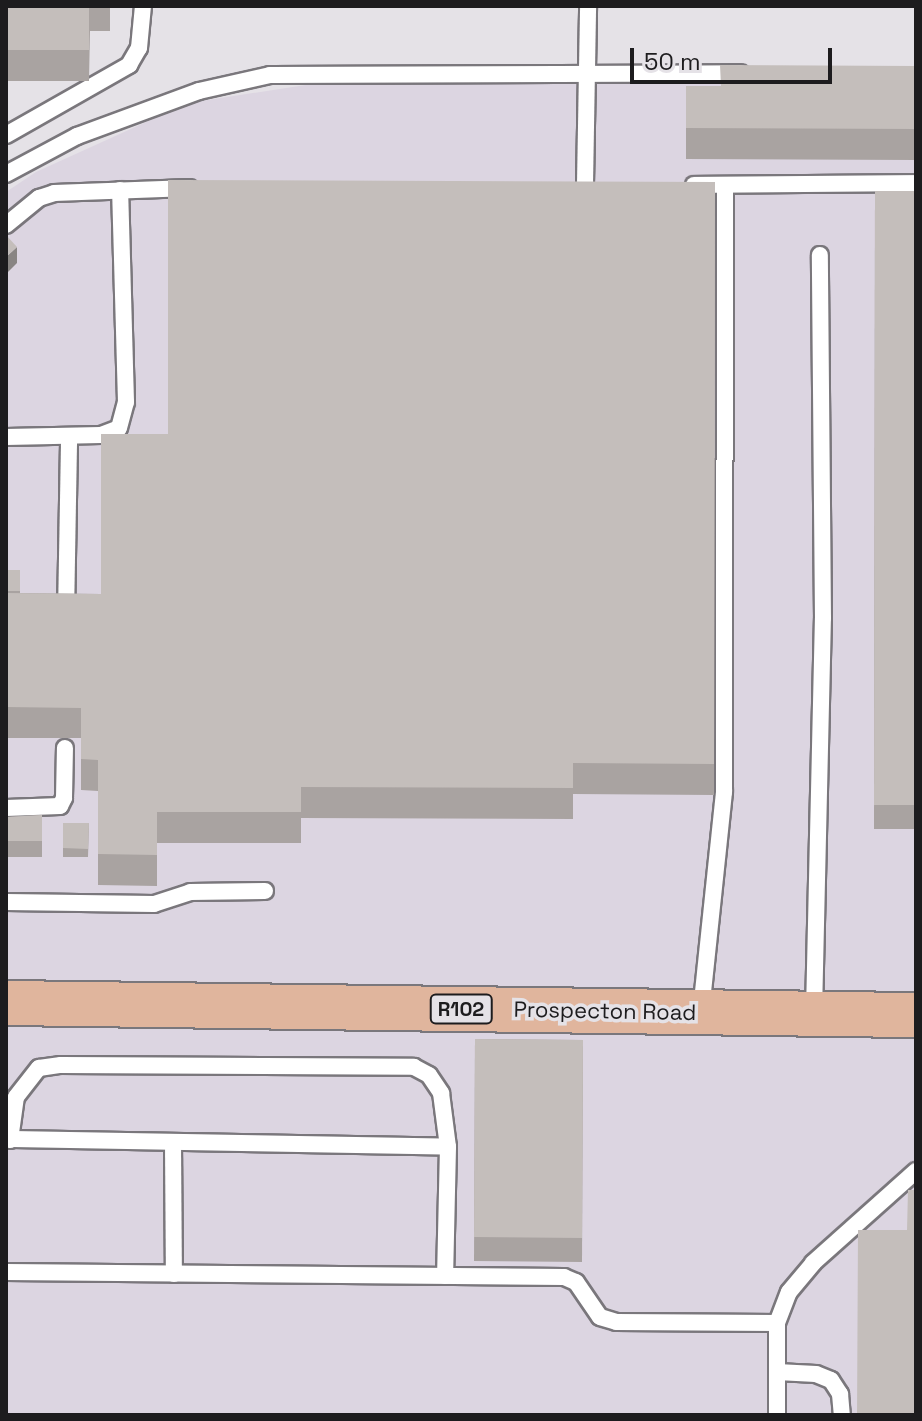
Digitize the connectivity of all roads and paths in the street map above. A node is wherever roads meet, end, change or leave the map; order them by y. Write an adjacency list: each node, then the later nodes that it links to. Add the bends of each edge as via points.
1 (143, 6): 7 (lane, via 139,48 129,65)
2 (588, 6): 3 (lane)
3 (587, 72): 4 (lane); 8 (lane, via 270,75 237,80 77,136); 10 (lane)
4 (703, 72): 5 (lane); 6 (lane)
5 (764, 73)
6 (703, 95)
7 (6, 135)
8 (6, 174)
9 (916, 183): 12 (lane)
10 (585, 184)
11 (678, 185): 12 (lane)
12 (725, 186): 25 (lane, via 724,792)
13 (206, 187): 14 (lane)
14 (120, 190): 15 (lane, via 45,195); 17 (lane, via 123,417 119,428 101,435)
15 (6, 225)
16 (820, 255): 26 (lane, via 823,618)
17 (69, 436): 18 (lane); 19 (lane)
18 (6, 437)
19 (66, 616)
20 (65, 748): 21 (lane, via 60,806)
21 (6, 808)
22 (265, 891): 23 (lane, via 190,892 154,904)
23 (6, 902)
24 (6, 1003): 25 (main road, Prospecton Road / R102)
25 (701, 1012): 26 (main road, Prospecton Road / R102)
26 (814, 1014): 27 (main road, Prospecton Road / R102)
27 (916, 1015)
28 (8, 1140): 29 (lane); 30 (lane, via 16,1097 39,1068 414,1067 429,1075 441,1093)
29 (173, 1143): 30 (lane); 33 (lane)
30 (448, 1147): 34 (lane)
31 (916, 1171): 35 (lane, via 813,1263 789,1292)
32 (6, 1272): 33 (lane)
33 (174, 1274): 34 (lane)
34 (445, 1276): 35 (lane, via 564,1277 576,1282 600,1317 616,1322)
35 (777, 1323): 36 (lane)
36 (777, 1372): 37 (lane); 38 (lane, via 831,1380 840,1394)
37 (777, 1415)
38 (842, 1415)

